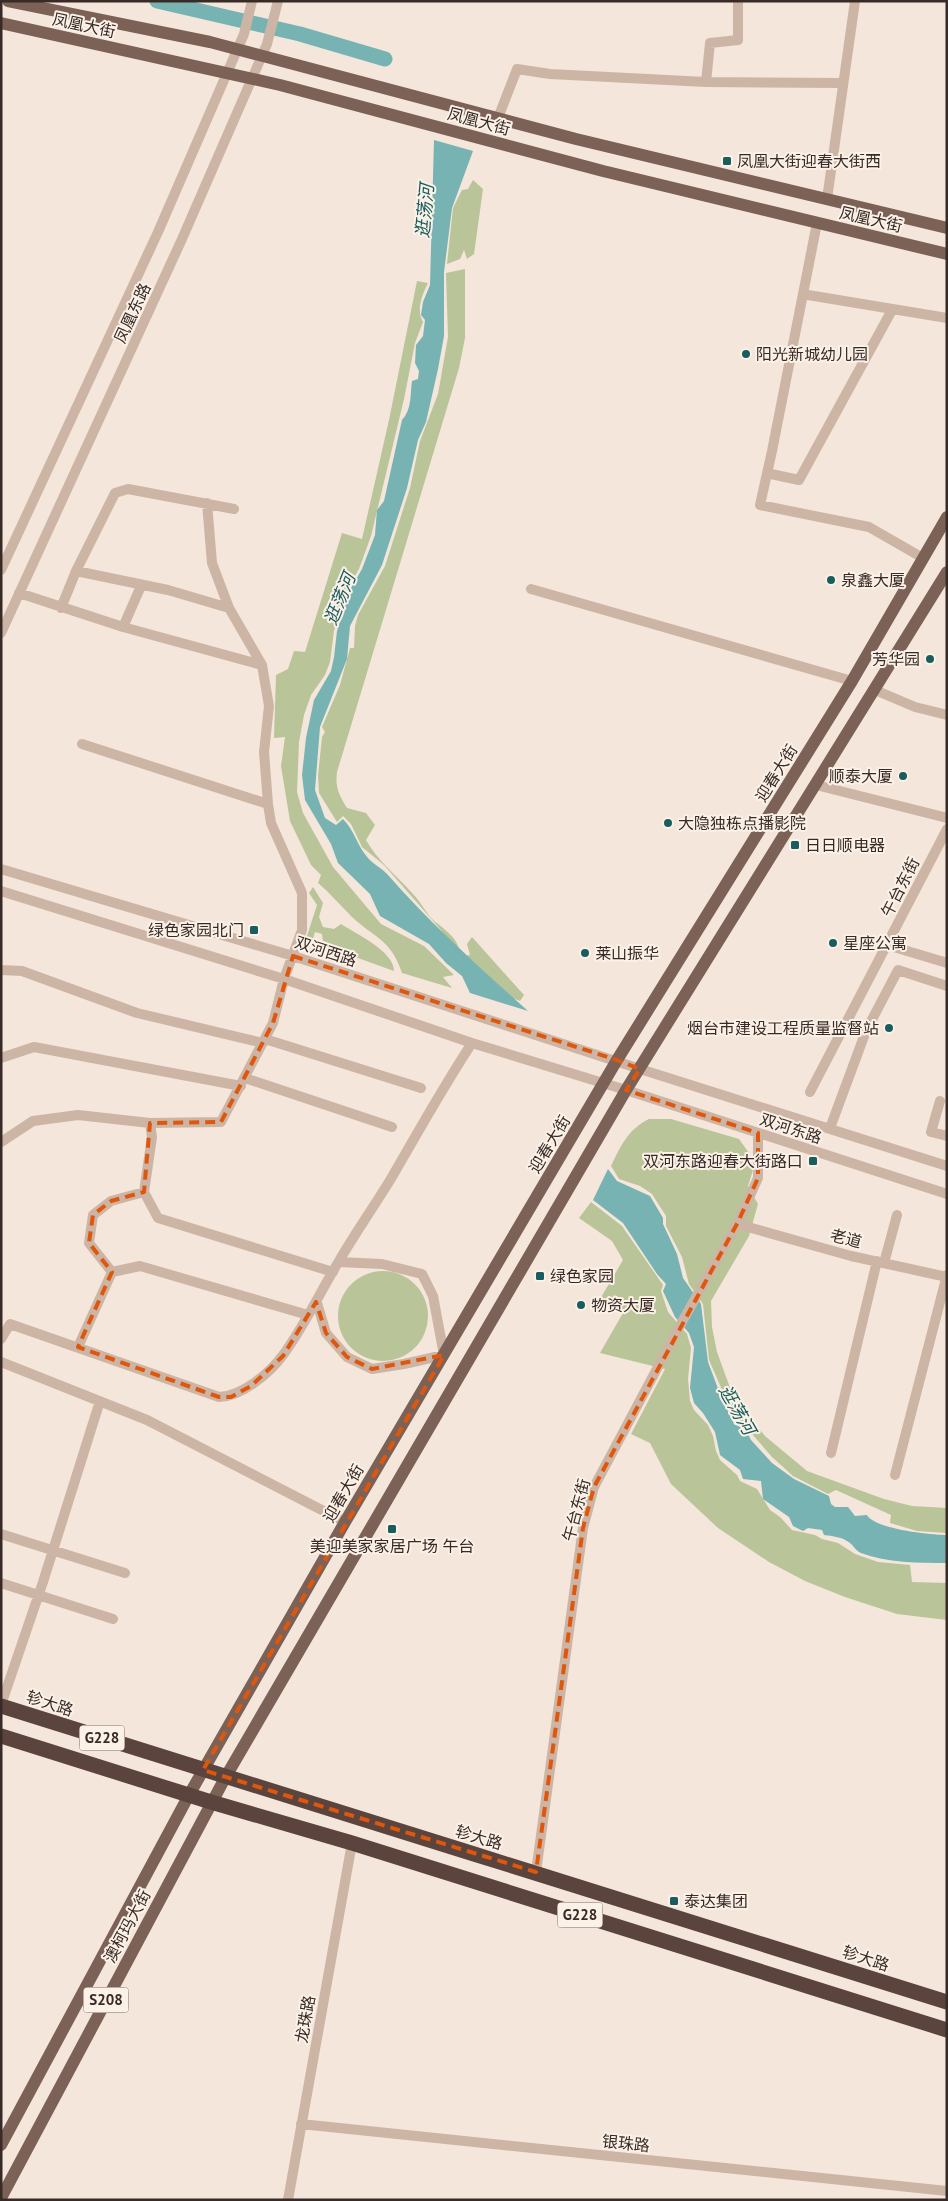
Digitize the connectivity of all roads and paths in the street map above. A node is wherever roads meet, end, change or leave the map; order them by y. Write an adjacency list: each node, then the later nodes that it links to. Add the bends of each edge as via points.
1 (8, 1): 7 (main road, 凤凰大街)
2 (252, 1): 7 (street, 凤凰东路)
3 (278, 1): 8 (street, 凤凰东路)
4 (738, 1): 11 (street, via 738,40 710,44)
5 (855, 1): 12 (street)
6 (1, 23): 9 (main road, 凤凰大街)
7 (238, 49): 8 (main road, 凤凰大街); 9 (street, 凤凰东路)
8 (262, 56): 10 (street, 凤凰东路); 13 (main road, 凤凰大街)
9 (227, 73): 10 (main road, 凤凰大街); 26 (street, 凤凰东路, via 158,232)
10 (252, 78): 15 (main road, 凤凰大街, via 604,172); 31 (street, 凤凰东路, via 178,248)
11 (706, 82): 12 (street); 13 (street, via 550,74 517,69)
12 (843, 83): 14 (street)
13 (498, 118): 14 (main road, 凤凰大街)
14 (826, 199): 16 (main road, 凤凰大街)
15 (817, 223): 17 (main road, 凤凰大街); 25 (street, via 760,504 869,527)
16 (947, 228)
17 (947, 254)
18 (808, 296): 19 (street)
19 (892, 310): 20 (street); 21 (street, via 799,480)
20 (947, 318)
21 (771, 474)
22 (207, 503): 23 (street); 27 (street, via 128,489 115,493); 33 (street, via 212,563)
23 (234, 509)
24 (947, 517): 25 (main road, 迎春大街)
25 (923, 558): 37 (main road, 迎春大街)
26 (1, 570)
27 (76, 571): 29 (street); 32 (street)
28 (947, 572): 38 (main road)
29 (141, 586): 33 (street, via 168,590); 34 (street)
30 (531, 589): 37 (street)
31 (19, 593): 32 (street); 35 (street, 凤凰东路)
32 (61, 608): 34 (street)
33 (229, 608): 36 (street)
34 (123, 627): 36 (street)
35 (1, 633)
36 (262, 665): 42 (street, via 269,706 264,752)
37 (852, 681): 56 (main road, 迎春大街)
38 (875, 690): 39 (street, via 915,707); 41 (main road)
39 (947, 714)
40 (82, 744): 42 (street)
41 (816, 785): 43 (street); 57 (main road)
42 (268, 804): 48 (street, via 271,823 302,893 302,930)
43 (947, 818)
44 (947, 829): 62 (street, 午台东街)
45 (1, 869): 48 (street, 双河西路)
46 (1, 891): 51 (street)
47 (894, 947): 49 (street)
48 (293, 956): 51 (street); 56 (street, 双河西路)
49 (947, 963)
50 (1, 970): 53 (street, via 22,971 137,1012)
51 (284, 979): 53 (street, via 273,1023); 54 (street)
52 (947, 986): 66 (street, via 898,970 866,1031)
53 (264, 1041): 58 (street); 60 (street)
54 (472, 1044): 59 (street); 75 (street, via 445,1083)
55 (1, 1058): 58 (street, via 34,1046)
56 (617, 1060): 57 (street, 双河西路); 59 (main road, 迎春大街)
57 (640, 1069): 61 (main road); 66 (street, 双河东路)
58 (243, 1082): 64 (street, via 221,1122); 65 (street)
59 (604, 1084): 61 (street); 86 (main road, 迎春大街)
60 (421, 1088)
61 (626, 1090): 67 (street, 双河东路); 101 (main road)
62 (810, 1092)
63 (940, 1101): 68 (street, via 931,1132)
64 (150, 1123): 69 (street, via 78,1115 33,1121); 71 (street, via 152,1137)
65 (392, 1128)
66 (830, 1128): 70 (street, 双河东路)
67 (758, 1133): 72 (street, 双河东路); 74 (street, 午台东街, via 758,1178)
68 (947, 1136)
69 (1, 1142)
70 (947, 1166)
71 (144, 1192): 77 (street, via 111,1201 93,1215 89,1243); 78 (street, via 158,1218)
72 (947, 1194)
73 (897, 1214): 76 (street)
74 (738, 1222): 76 (street, 老道); 105 (street, 午台东街, via 594,1487 583,1528)
75 (339, 1262): 78 (street); 86 (street, via 382,1264 422,1274 433,1296)
76 (881, 1262): 79 (street, 老道); 89 (street)
77 (112, 1272): 81 (street, via 140,1266); 85 (street)
78 (333, 1272): 80 (street)
79 (947, 1277): 90 (street)
80 (317, 1304): 81 (street); 86 (street, via 326,1333 347,1357 372,1369)
81 (308, 1315): 85 (street, via 282,1356 251,1386 231,1397 219,1397)
82 (1, 1317): 83 (street)
83 (10, 1324): 84 (street); 85 (street)
84 (1, 1340)
85 (78, 1347)
86 (444, 1355): 91 (main road, 迎春大街)
87 (1, 1362): 88 (street)
88 (100, 1401): 91 (street, via 147,1420); 93 (street)
89 (831, 1453)
90 (896, 1475)
91 (345, 1522): 100 (main road, 迎春大街)
92 (1, 1534): 93 (street)
93 (53, 1550): 94 (street); 96 (street)
94 (125, 1574)
95 (1, 1583): 96 (street)
96 (39, 1595): 97 (street); 98 (street)
97 (113, 1619)
98 (1, 1706): 100 (highway, 轸大路 / G228)
99 (1, 1736): 102 (highway, G228)
100 (203, 1770): 101 (highway, 轸大路 / G228); 102 (main road, 迎春大街)
101 (225, 1778): 103 (main road); 105 (highway, 轸大路 / G228)
102 (190, 1795): 103 (highway, G228); 109 (main road, 澳柯玛大街 / S208)
103 (211, 1802): 104 (highway, G228); 111 (main road, 澳柯玛大街 / S208)
104 (352, 1843): 107 (highway, G228); 108 (street, 龙珠路)
105 (536, 1872): 106 (highway, 轸大路 / G228)
106 (947, 2002)
107 (947, 2030)
108 (301, 2124): 110 (street, 银珠路); 112 (street, 龙珠路)
109 (1, 2145)
110 (947, 2191)
111 (1, 2198)
112 (288, 2200)

